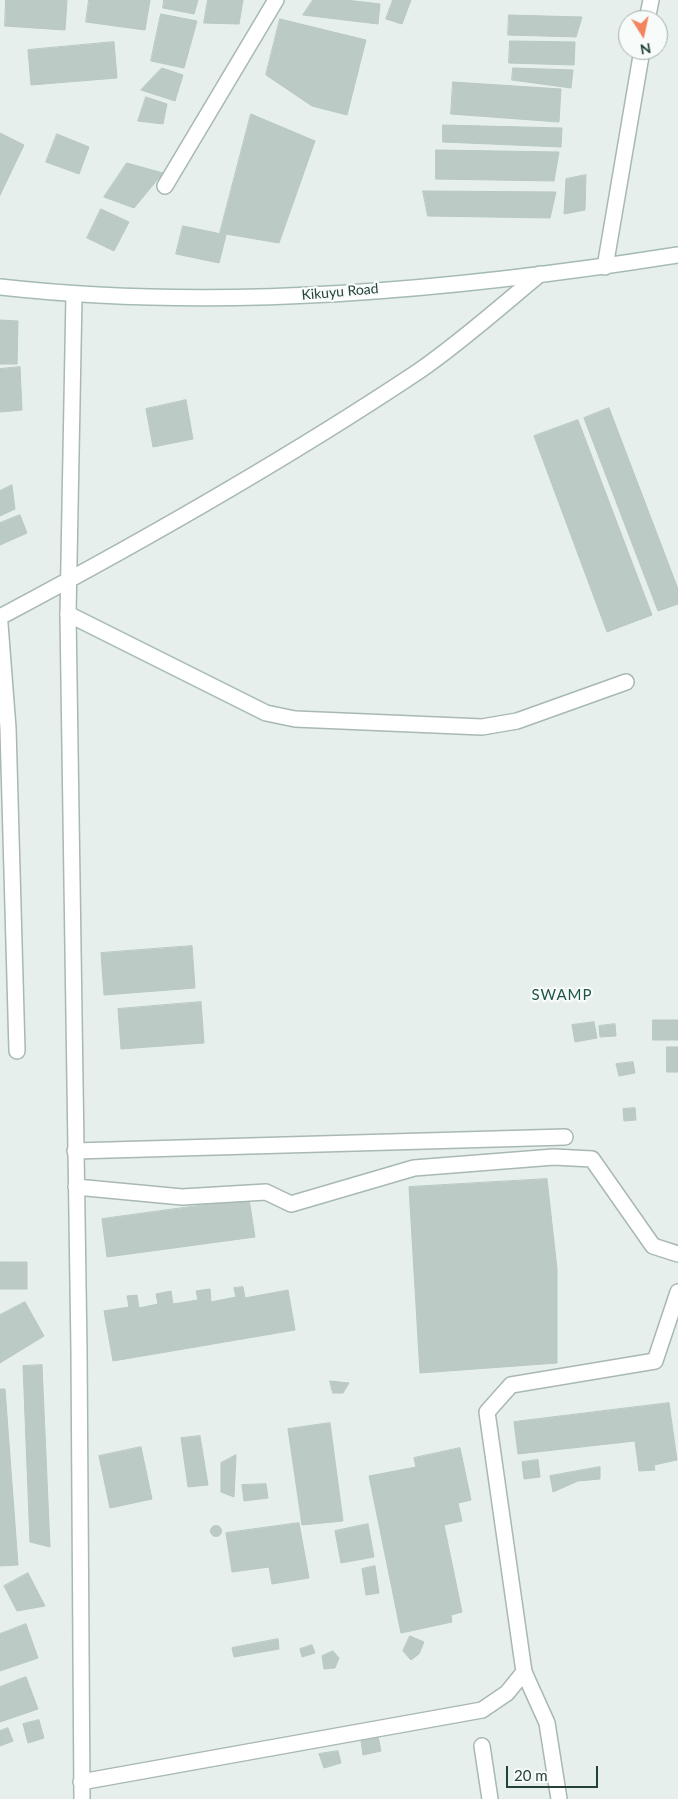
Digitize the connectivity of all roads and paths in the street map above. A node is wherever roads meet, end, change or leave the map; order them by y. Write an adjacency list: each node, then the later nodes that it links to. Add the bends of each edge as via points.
1 (276, 0): 3 (street)
2 (640, 60): 5 (street)
3 (165, 186)
4 (678, 255): 5 (street, Kikuyu Road)
5 (605, 267): 6 (street, Kikuyu Road)
6 (540, 274): 8 (street, Kikuyu Road, via 272,298); 9 (street, via 419,371 238,484)
7 (0, 287): 8 (street, Kikuyu Road)
8 (74, 295): 9 (street)
9 (69, 580): 10 (street); 11 (street)
10 (68, 614): 13 (street, via 266,713 295,719 482,727 517,721); 16 (street)
11 (0, 617)
12 (0, 624): 14 (street, via 8,728)
13 (626, 682)
14 (17, 1051)
15 (564, 1137): 16 (street)
16 (75, 1151): 17 (street)
17 (76, 1187): 18 (street, via 182,1197 266,1192 291,1204 414,1168 554,1157 592,1159 653,1246); 22 (street)
18 (678, 1254)
19 (678, 1292): 20 (street, via 656,1361 511,1385 487,1412)
20 (524, 1672): 22 (street, via 506,1693 482,1710); 25 (street, via 547,1722)
21 (482, 1746): 24 (street)
22 (81, 1782): 23 (street)
23 (82, 1799)
24 (490, 1799)
25 (559, 1799)

